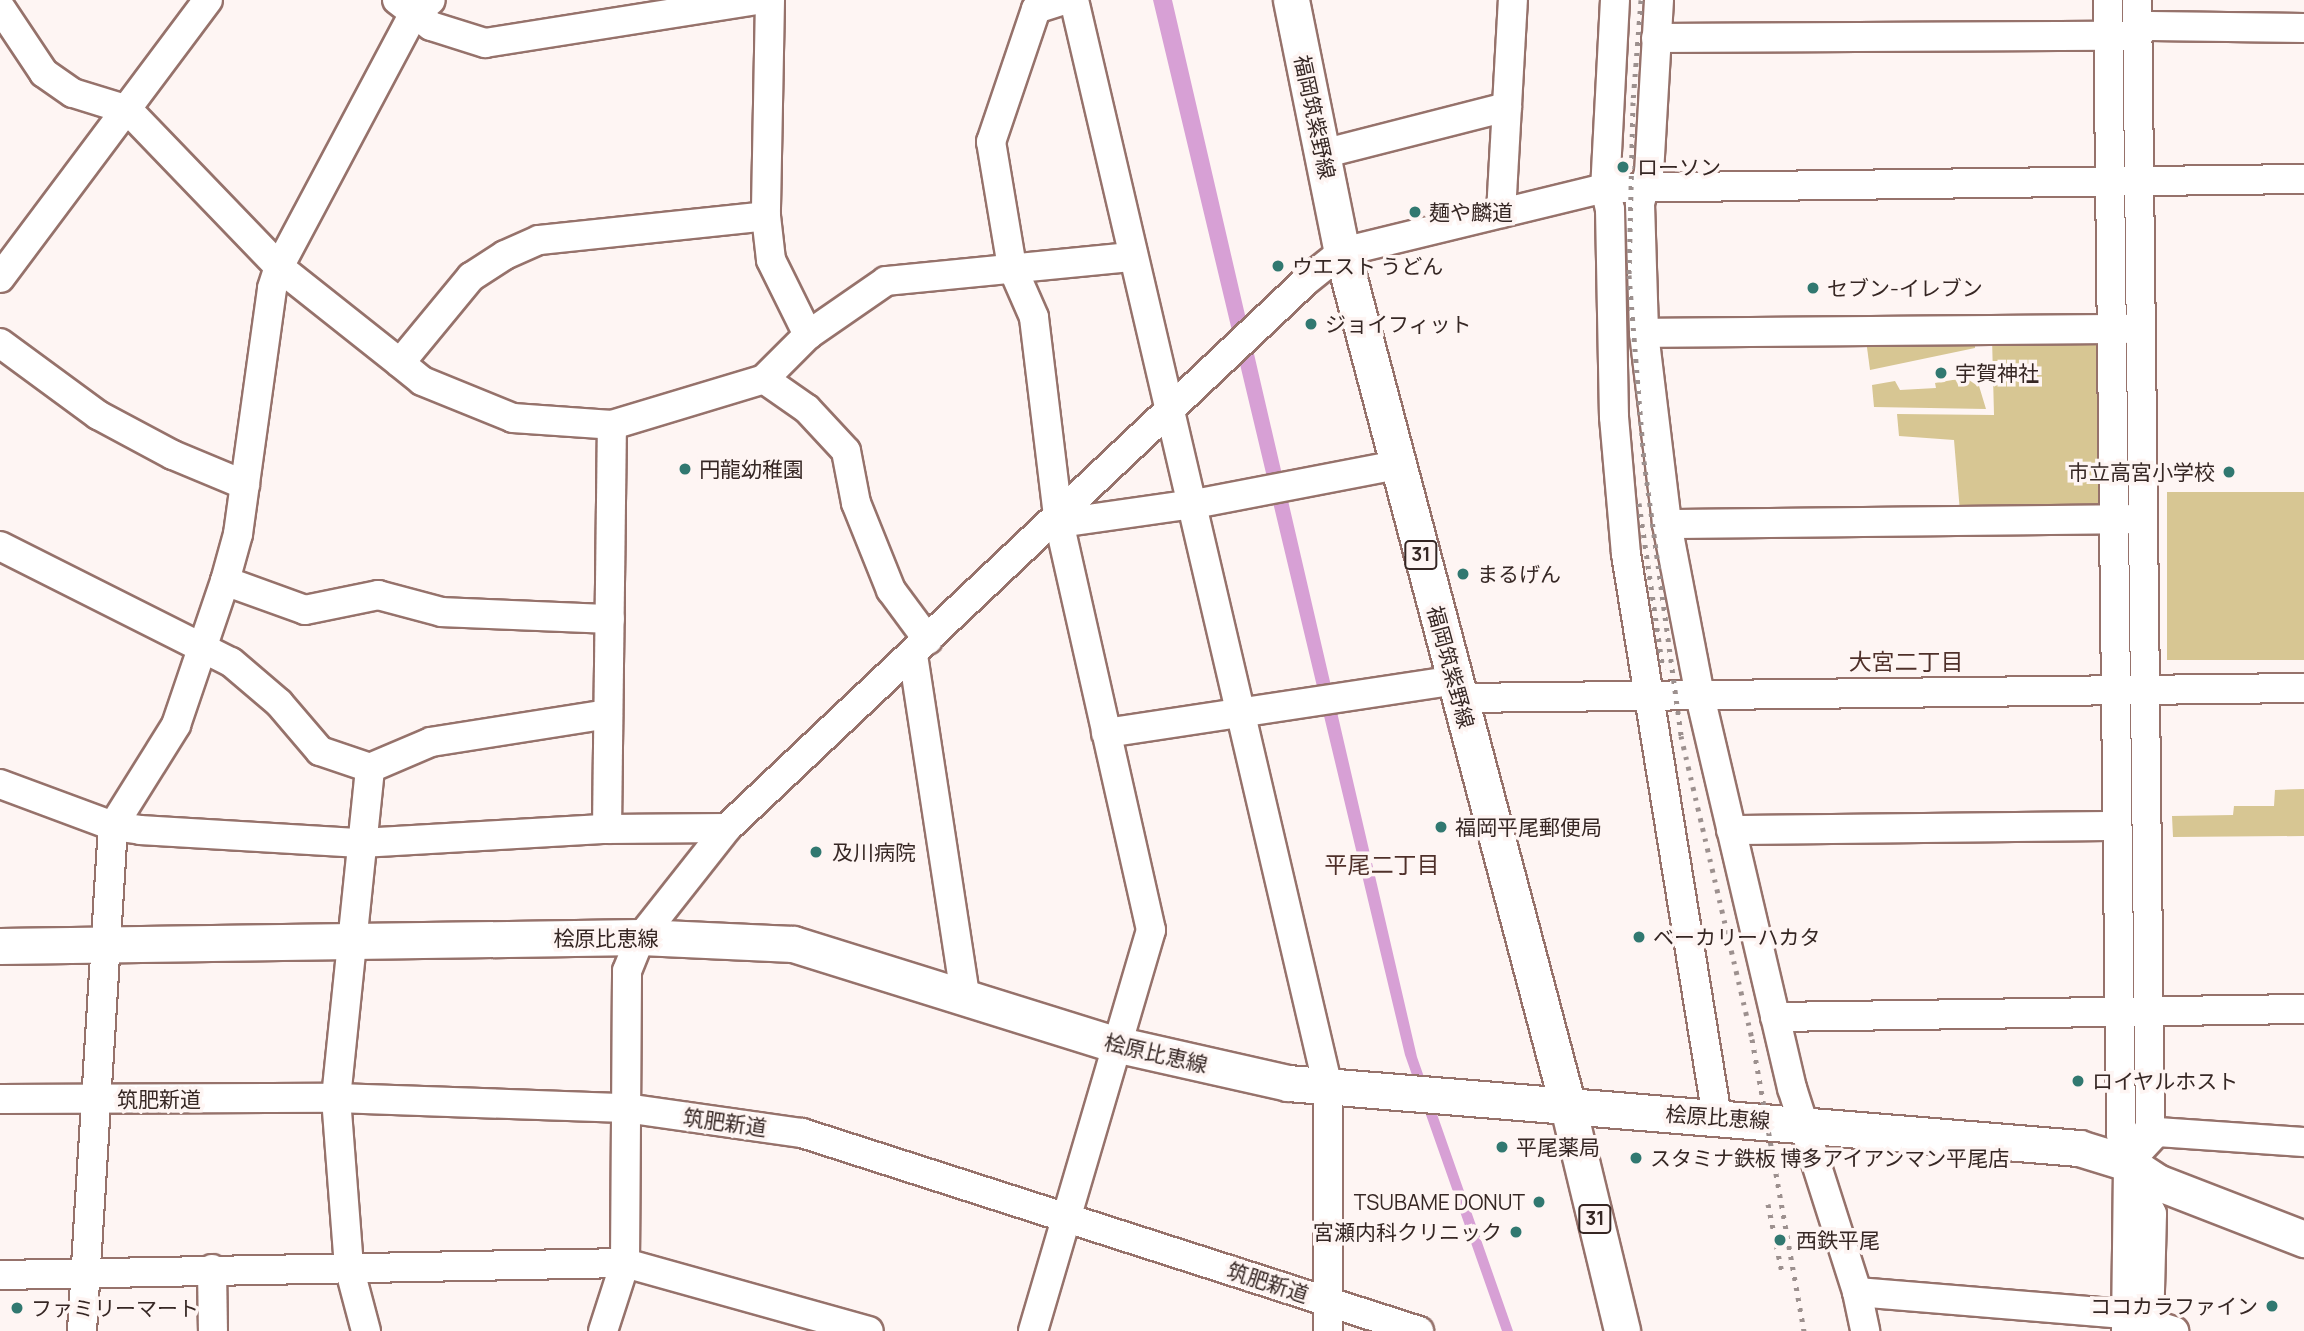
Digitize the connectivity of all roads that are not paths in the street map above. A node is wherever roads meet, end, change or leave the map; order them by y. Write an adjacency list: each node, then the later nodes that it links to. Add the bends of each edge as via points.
1 (208, 0): 19 (street)
2 (756, 0): 12 (street, via 485,43 431,26)
3 (770, 0): 27 (street)
4 (1063, 0): 31 (street, via 1036,9 991,142)
5 (1074, 0): 29 (street)
6 (1291, 0): 20 (main road, 福岡筑紫野線 / 31)
7 (1513, 0): 18 (street)
8 (1615, 0): 25 (street)
9 (1659, 0): 17 (street)
10 (2108, 0): 15 (street)
11 (2137, 0): 16 (street)
12 (413, 5): 30 (street)
13 (0, 7): 19 (street, via 44,73 73,93)
14 (2304, 28): 16 (street, via 2145,26)
15 (2109, 36): 16 (street); 17 (street); 23 (street)
16 (2138, 36): 22 (street)
17 (1656, 38): 24 (street)
18 (1507, 107): 20 (street); 26 (street)
19 (128, 110): 30 (street); 32 (street)
20 (1322, 154): 28 (main road, 福岡筑紫野線 / 31)
21 (2304, 179): 22 (street)
22 (2139, 181): 23 (street); 34 (street)
23 (2109, 182): 24 (street); 33 (street)
24 (1647, 186): 25 (street); 35 (street, via 1640,204)
25 (1605, 188): 26 (street); 59 (street, via 1610,209 1614,417 1626,554)
26 (1502, 213): 28 (street)
27 (766, 216): 36 (street, via 771,260); 38 (street, via 539,240 471,277)
28 (1342, 252): 40 (street); 42 (main road, 福岡筑紫野線 / 31)
29 (1132, 257): 31 (street); 40 (street)
30 (279, 267): 38 (street); 43 (street)
31 (1012, 267): 36 (street, via 886,281); 46 (street, via 1034,317)
32 (0, 278)
33 (2109, 328): 34 (street); 35 (street); 45 (street)
34 (2144, 330): 47 (street)
35 (1644, 333): 48 (street)
36 (808, 335): 39 (street)
37 (0, 343): 43 (street, via 99,415 173,455)
38 (400, 363): 41 (street, via 422,381 513,418)
39 (764, 379): 41 (street); 53 (street, via 807,409 846,451 856,503)
40 (1168, 411): 44 (street); 46 (street)
41 (612, 425): 51 (street)
42 (1396, 465): 44 (street); 56 (main road, 福岡筑紫野線 / 31)
43 (245, 485): 50 (street)
44 (1194, 504): 46 (street); 60 (street)
45 (2113, 519): 47 (street); 48 (street); 54 (street)
46 (1059, 520): 53 (street); 62 (street)
47 (2143, 520): 57 (street)
48 (1667, 524): 58 (street)
49 (0, 546): 52 (street)
50 (225, 581): 51 (street, via 305,610 378,595 442,612); 52 (street)
51 (610, 619): 61 (street)
52 (201, 645): 63 (street, via 231,662 278,703 320,751); 65 (street, via 176,725)
53 (920, 647): 67 (street); 75 (street)
54 (2117, 688): 57 (street); 58 (street); 66 (street)
55 (2304, 688): 57 (street)
56 (1457, 689): 59 (street); 60 (street); 85 (main road, 福岡筑紫野線 / 31)
57 (2147, 690): 78 (street)
58 (1700, 696): 59 (street); 69 (street)
59 (1648, 697): 87 (street)
60 (1240, 711): 62 (street); 81 (street)
61 (608, 714): 63 (street, via 430,742); 68 (street)
62 (1106, 733): 80 (street, via 1151,930)
63 (370, 768): 70 (street)
64 (0, 784): 65 (street)
65 (113, 826): 70 (street); 73 (street)
66 (2116, 826): 69 (street); 77 (street)
67 (727, 828): 68 (street); 71 (street)
68 (607, 829): 70 (street)
69 (1731, 830): 79 (street)
70 (361, 844): 72 (street)
71 (640, 937): 72 (main road, 桧原比恵線); 75 (main road, 桧原比恵線, via 793,944 846,957); 86 (street, via 628,971)
72 (354, 940): 73 (main road, 桧原比恵線); 82 (street)
73 (103, 945): 74 (main road, 桧原比恵線); 84 (street)
74 (0, 946)
75 (966, 1000): 80 (main road, 桧原比恵線)
76 (2304, 1009): 78 (street)
77 (2120, 1012): 78 (street); 79 (street); 90 (street, via 2121,1134)
78 (2149, 1012): 90 (street, via 2150,1126)
79 (1775, 1017): 88 (street)
80 (1115, 1044): 81 (main road, 桧原比恵線, via 1288,1083); 91 (street)
81 (1328, 1087): 85 (main road, 桧原比恵線); 99 (street)
82 (336, 1098): 84 (street, 筑肥新道); 86 (street, 筑肥新道); 94 (street)
83 (0, 1099): 84 (street, 筑肥新道)
84 (97, 1099): 96 (street)
85 (1568, 1107): 87 (main road, 桧原比恵線); 109 (main road, 福岡筑紫野線 / 31)
86 (626, 1108): 91 (street, 筑肥新道, via 802,1133); 93 (street)
87 (1717, 1117): 88 (main road, 桧原比恵線)
88 (1802, 1122): 90 (main road, 桧原比恵線, via 2079,1148); 98 (street)
89 (2304, 1142): 90 (street, via 2157,1132)
90 (2128, 1163): 92 (main road, 桧原比恵線, via 2157,1182); 100 (street)
91 (1066, 1216): 99 (street, 筑肥新道); 106 (street)
92 (2304, 1239)
93 (625, 1263): 94 (street); 104 (street); 105 (street)
94 (349, 1267): 95 (street); 103 (street)
95 (212, 1269): 96 (street); 102 (street)
96 (86, 1272): 97 (street); 101 (street)
97 (0, 1275)
98 (1857, 1292): 100 (street); 110 (street)
99 (1331, 1303): 107 (street); 108 (street, 筑肥新道)
100 (2145, 1326)
101 (82, 1331)
102 (213, 1331)
103 (366, 1331)
104 (603, 1331)
105 (869, 1331)
106 (1033, 1331)
107 (1328, 1331)
108 (1419, 1331)
109 (1622, 1331)
110 (1865, 1331)

